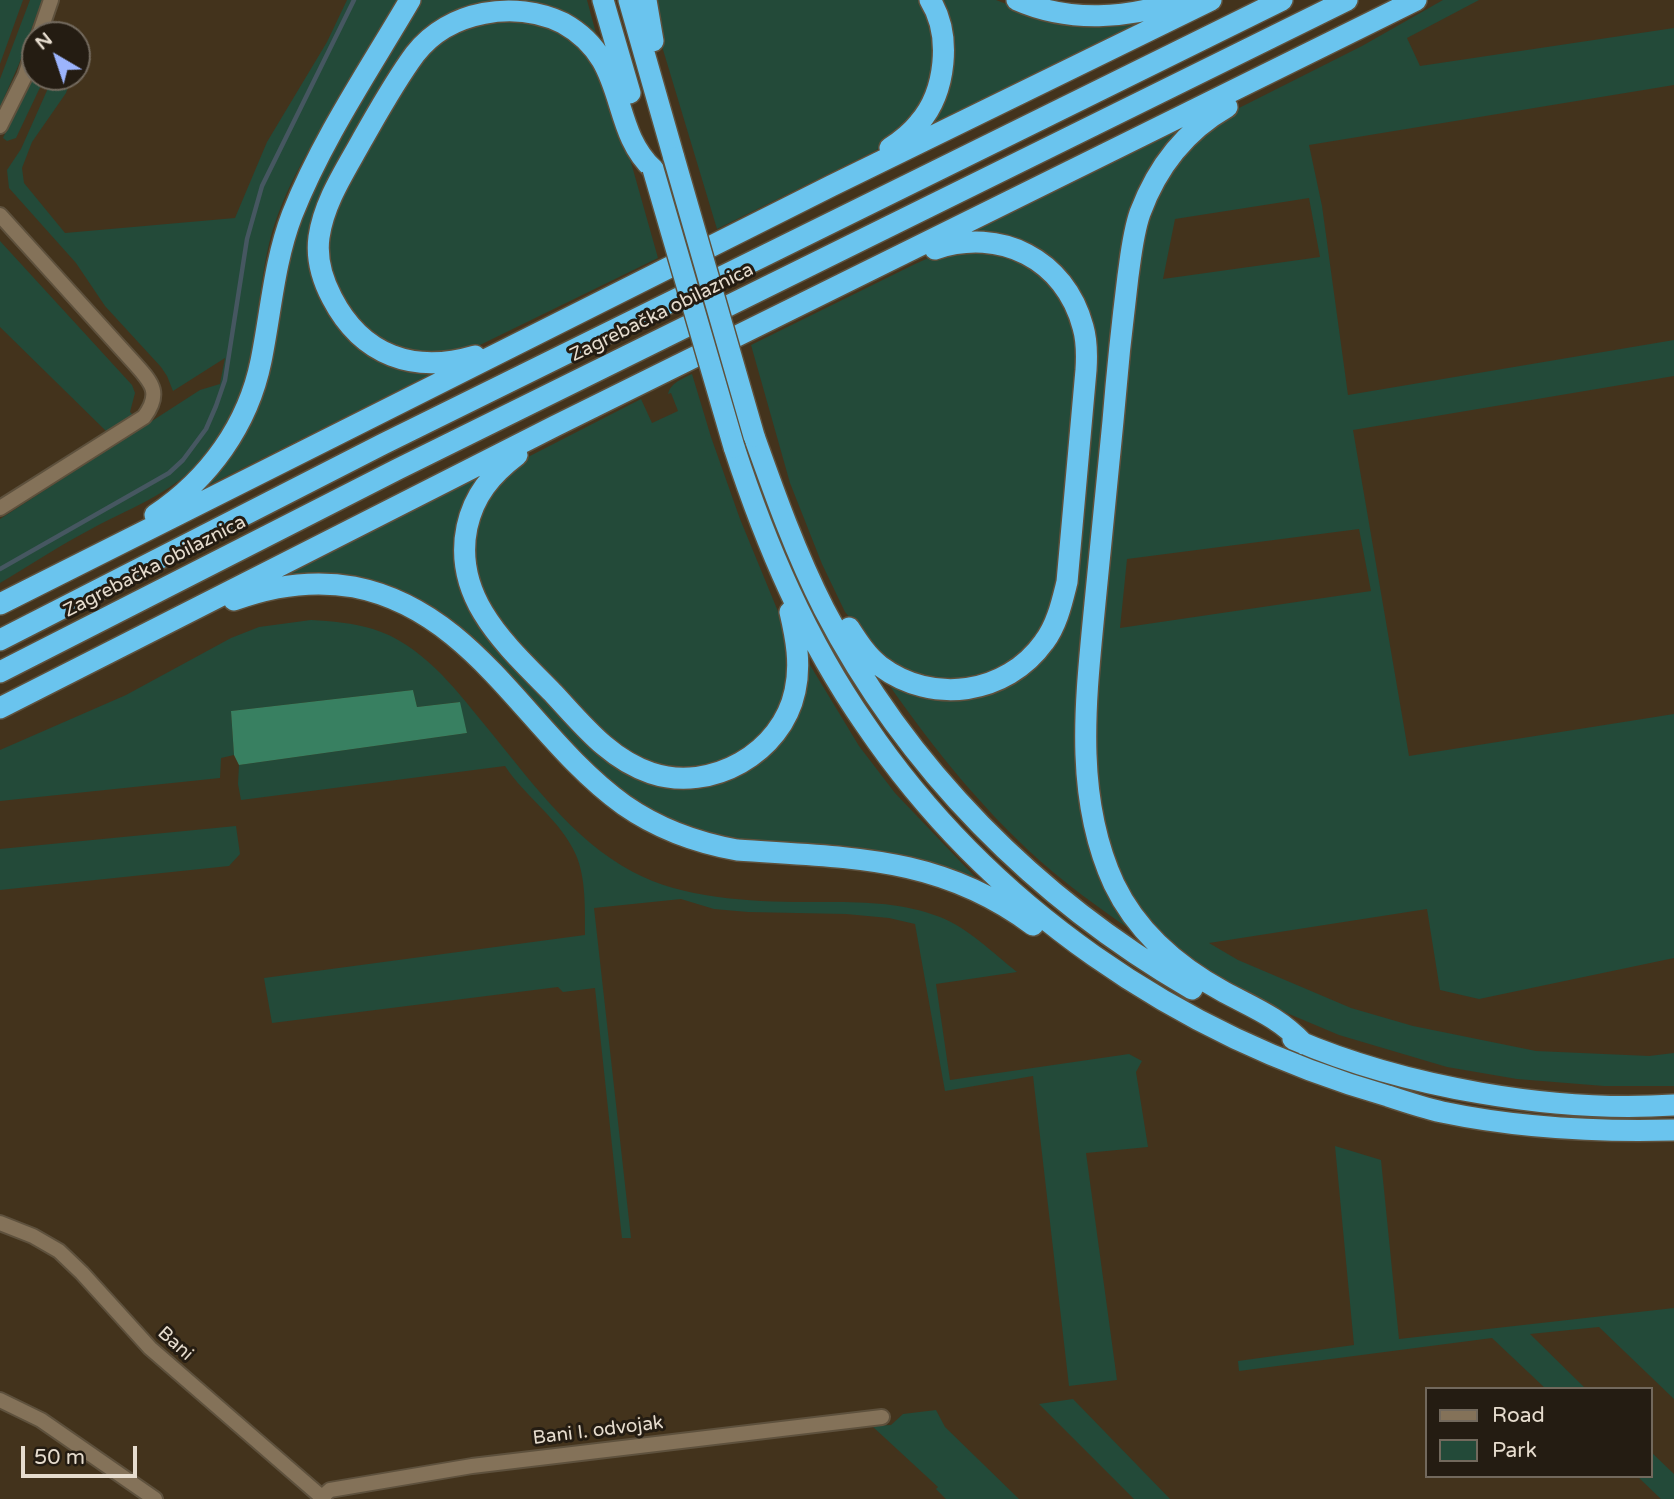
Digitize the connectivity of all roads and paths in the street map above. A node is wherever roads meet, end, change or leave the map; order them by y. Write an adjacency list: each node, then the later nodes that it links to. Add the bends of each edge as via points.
1 (51, 0): 14 (street)
2 (410, 0): 25 (highway, via 306,181 286,230 261,364 233,436 185,491)
3 (603, 0): 18 (highway)
4 (629, 0): 17 (highway)
5 (646, 0): 17 (highway, via 677,121)
6 (930, 0): 19 (highway, via 943,39 943,62 937,91 921,122 902,140)
7 (1017, 0): 8 (highway, via 1054,12 1085,15 1129,14)
8 (1180, 0)
9 (1211, 0): 19 (highway)
10 (1282, 0): 29 (highway, Zagrebačka obilaznica, via 383,444)
11 (1347, 0): 31 (highway, Zagrebačka obilaznica, via 398,469)
12 (1416, 0): 13 (highway)
13 (1387, 14): 21 (highway); 34 (highway, via 1352,44 1214,114 1183,139 1153,183 1139,215 1123,314 1085,704 1092,814 1104,861 1126,906 1177,963 1275,1017)
14 (44, 21)
15 (21, 84): 16 (street)
16 (0, 126)
17 (674, 158): 26 (highway, bridge, via 754,436)
18 (653, 169): 22 (highway, via 634,146 617,92 596,51 561,21 518,9 466,16 436,34 415,54 373,120 326,209 319,237 318,262 325,285 347,324 380,351 420,363 442,363 476,355 541,324); 27 (highway, bridge, via 734,447)
19 (831, 186): 22 (highway)
20 (0, 215): 24 (street, via 142,372 154,397 144,417)
21 (870, 271): 23 (highway); 26 (highway, via 952,243 980,241 1028,254 1071,295 1084,328 1087,359 1067,582 1053,627 1031,658 997,680 943,690 916,685 879,665 859,643 822,580)
22 (561, 323): 25 (highway)
23 (555, 426): 27 (highway, via 501,468 478,495 465,535 466,574 490,625 594,737 623,760 665,777 698,778 740,764 769,739 790,707 798,677 797,640); 30 (highway)
24 (0, 508)
25 (89, 558): 28 (highway)
26 (803, 562): 34 (highway, via 824,608 882,705 947,789 1006,850 1073,909 1149,963 1244,1017)
27 (780, 572): 33 (highway, via 820,653 865,725 937,815 991,872 1056,928)
28 (0, 604)
29 (0, 640)
30 (110, 651): 32 (highway); 33 (highway, via 135,649 218,606 281,587 338,584 387,596 426,615 458,639 587,774 639,814 718,847 868,859 960,882 1008,907 1120,988)
31 (0, 672)
32 (0, 708)
33 (1153, 995): 36 (highway, via 1231,1038 1304,1070 1442,1112 1557,1127)
34 (1304, 1044): 35 (highway, via 1461,1089 1538,1101)
35 (1674, 1105)
36 (1674, 1129)
37 (0, 1223): 40 (street, Bani, via 59,1251 149,1348)
38 (0, 1400): 41 (street, via 41,1420)
39 (882, 1417): 40 (street, Bani I. odvojak, via 472,1466 330,1490)
40 (322, 1498)
41 (155, 1499)

